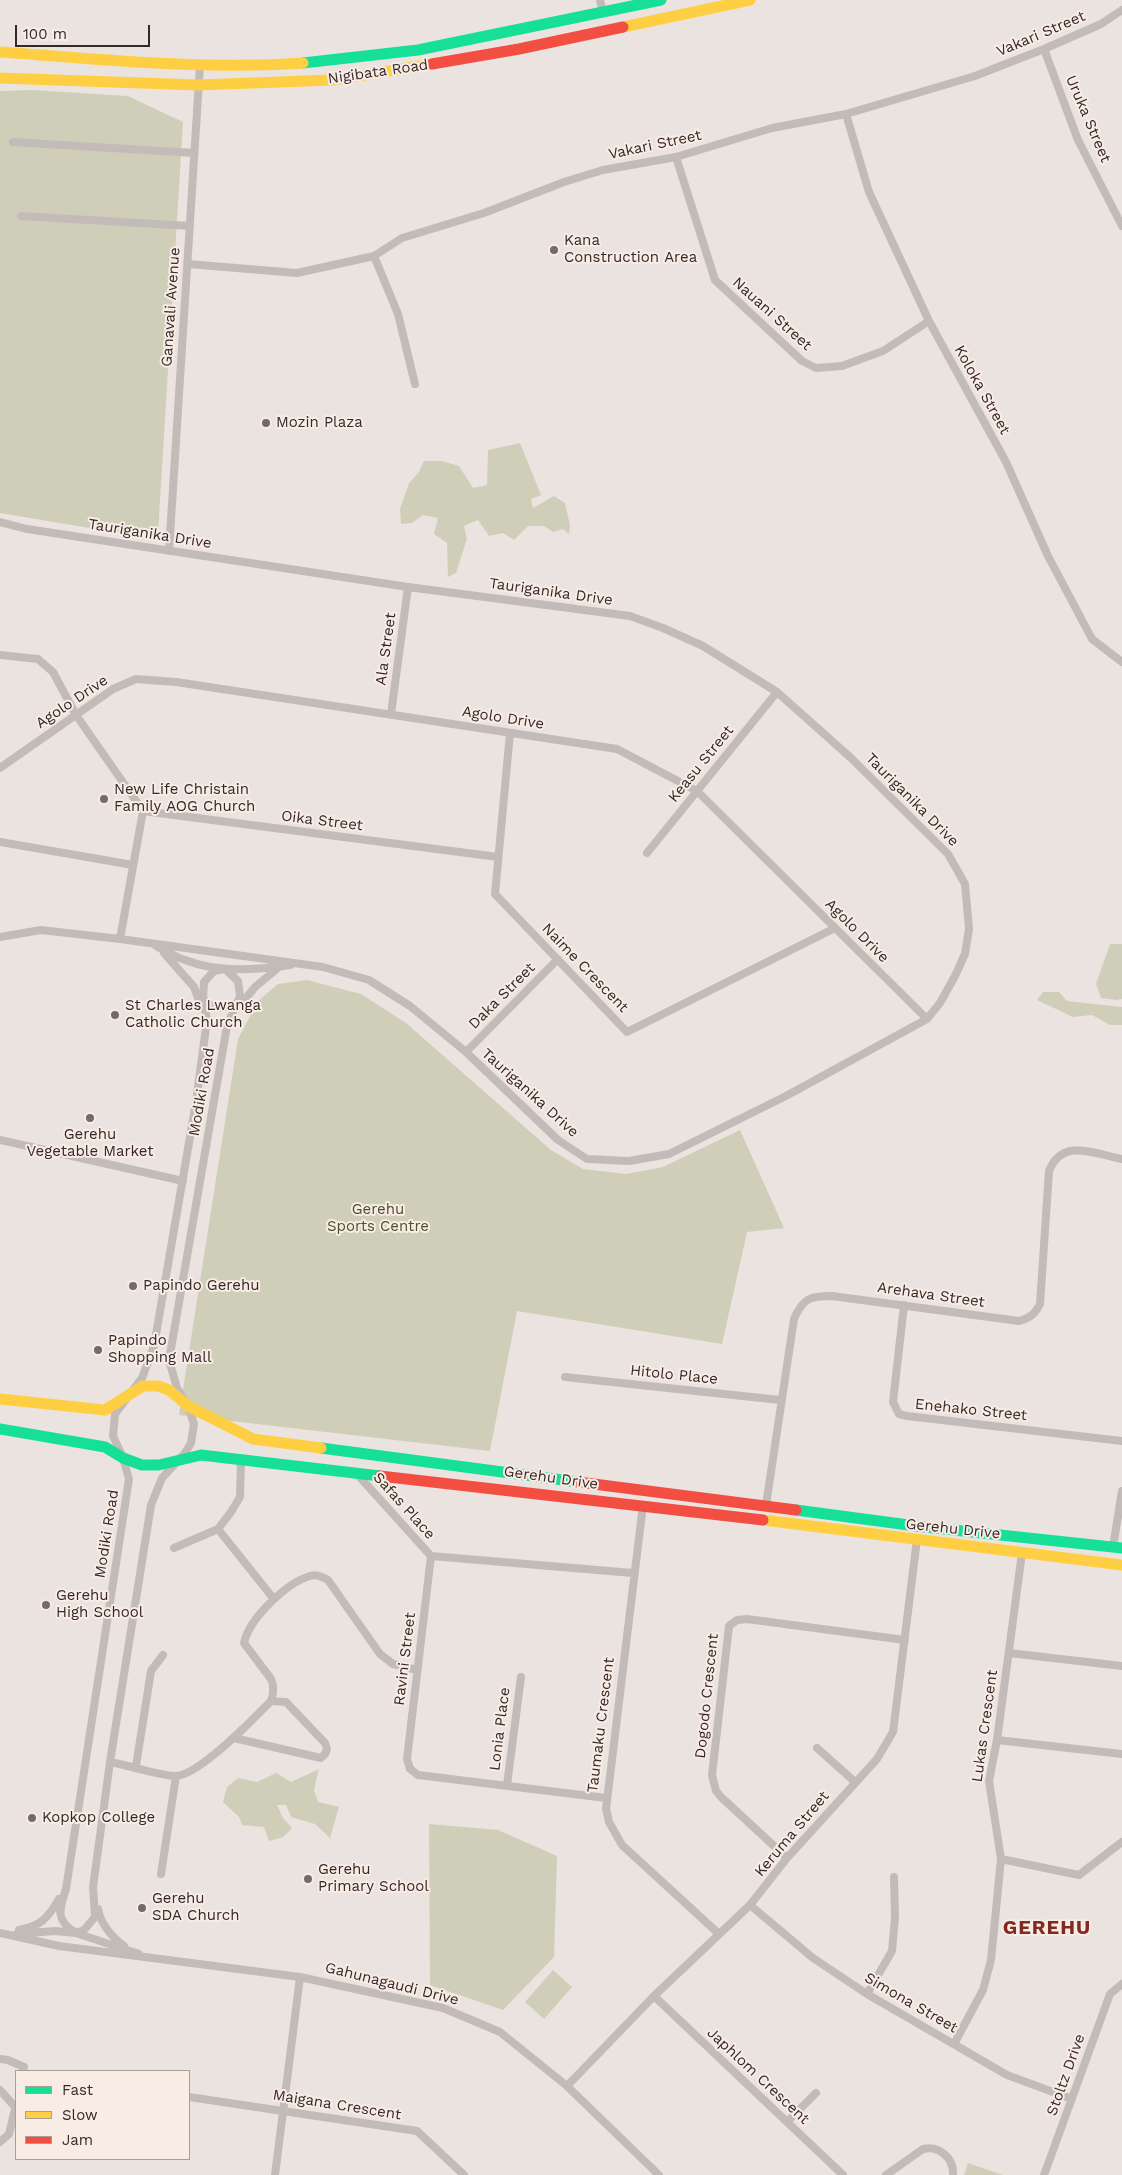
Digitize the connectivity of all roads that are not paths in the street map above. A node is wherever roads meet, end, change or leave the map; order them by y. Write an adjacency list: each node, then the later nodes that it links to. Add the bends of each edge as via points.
1 (600, 0): 5 (street)
2 (661, 0): 5 (street, Nigibata Road)
3 (750, 0): 10 (street, Nigibata Road, via 519,49 380,74 334,80)
4 (1122, 10): 6 (street, Vakari Street, via 1101,24)
5 (603, 12): 8 (street, Nigibata Road, via 408,53 334,61)
6 (1044, 49): 11 (street, Vakari Street, via 976,76); 17 (street, Uruka Street, via 1078,140)
7 (0, 52): 8 (street, Nigibata Road)
8 (200, 65): 10 (street, Ganavali Avenue)
9 (0, 78): 10 (street, Nigibata Road)
10 (198, 85): 13 (street, Ganavali Avenue)
11 (846, 114): 14 (street, Vakari Street, via 772,128); 20 (street, Koloka Street, via 869,192)
12 (13, 142): 13 (street)
13 (194, 153): 16 (street, Ganavali Avenue)
14 (676, 158): 18 (street, Vakari Street, via 603,170 564,182 484,213 402,238); 20 (street, Nauani Street, via 714,280 802,361 816,368 842,366 883,351)
15 (21, 216): 16 (street)
16 (190, 226): 19 (street, Ganavali Avenue)
17 (1122, 226)
18 (374, 256): 19 (street, Vakari Street, via 297,273); 21 (street, via 398,314)
19 (188, 264): 23 (street, Ganavali Avenue)
20 (929, 321): 26 (street, Koloka Street, via 1006,462 1048,556 1092,639)
21 (414, 384)
22 (0, 522): 23 (street, Tauriganika Drive)
23 (169, 551): 24 (street, Tauriganika Drive)
24 (408, 587): 27 (street, Tauriganika Drive, via 630,616 703,646); 28 (street, Ala Street)
25 (0, 655): 29 (street, via 29,657 44,663 53,672)
26 (1122, 662)
27 (776, 692): 32 (street, Keasu Street); 48 (street, Tauriganika Drive, via 852,758 928,833 948,854 965,884 969,929 965,954 940,1004)
28 (392, 714): 29 (street, Agolo Drive, via 136,679 113,689); 30 (street, Agolo Drive)
29 (76, 715): 31 (street, Agolo Drive); 33 (street)
30 (510, 733): 32 (street, Agolo Drive, via 616,749); 36 (street, Naime Crescent)
31 (0, 768)
32 (697, 792): 35 (street, Keasu Street); 38 (street, Agolo Drive)
33 (143, 811): 36 (street, Oika Street); 37 (street)
34 (0, 842): 37 (street)
35 (647, 853)
36 (498, 858): 42 (street, Naime Crescent, via 495,894)
37 (133, 865): 40 (street)
38 (835, 928): 42 (street, Naime Crescent, via 627,1032); 48 (street, Agolo Drive)
39 (0, 937): 40 (street, Tauriganika Drive, via 41,930)
40 (120, 939): 41 (street, Tauriganika Drive)
41 (152, 944): 43 (street, Tauriganika Drive); 44 (street, Tauriganika Drive, via 186,961); 49 (street, via 194,987)
42 (558, 959): 50 (street, Daka Street)
43 (297, 964): 44 (street, Tauriganika Drive); 47 (street, via 277,968 254,987); 50 (street, Tauriganika Drive, via 370,980 410,1006)
44 (225, 969): 45 (street, Modiki Road, via 214,971 204,982); 46 (street, Modiki Road, via 238,981)
45 (203, 998): 46 (street, via 208,1004 220,1008 230,1008); 49 (street, Modiki Road)
46 (238, 1002): 47 (street, Modiki Road)
47 (234, 1014): 59 (street, Modiki Road, via 227,1026 169,1360 177,1388)
48 (927, 1019): 50 (street, Tauriganika Drive, via 786,1096 669,1154 629,1161 587,1159 558,1140)
49 (207, 1020): 53 (street, Modiki Road)
50 (466, 1052)
51 (0, 1140): 53 (street)
52 (1122, 1159): 54 (street, Arehava Street, via 1074,1149 1066,1151 1052,1163 1040,1304 1032,1316 1019,1321)
53 (182, 1181): 56 (street, Modiki Road, via 154,1346 142,1378)
54 (904, 1305): 58 (street, Arehava Street, via 832,1296 809,1298 794,1319); 61 (street, Enehako Street, via 893,1402 899,1414)
55 (565, 1377): 58 (street, Hitolo Place)
56 (130, 1393): 57 (street, Gerehu Drive, via 105,1410); 59 (street, Gerehu Drive, via 143,1386 158,1386); 62 (street, Modiki Road, via 115,1414 113,1436)
57 (0, 1399)
58 (780, 1400): 68 (street, Arehava Street)
59 (188, 1406): 63 (street, Modiki Road, via 194,1424 191,1443); 68 (street, Gerehu Drive, via 253,1439)
60 (0, 1429): 62 (street, Gerehu Drive, via 105,1447)
61 (1122, 1441)
62 (123, 1458): 63 (street, Gerehu Drive, via 142,1465 160,1465); 101 (street, Modiki Road, via 129,1479)
63 (176, 1460): 64 (street, Gerehu Drive, via 202,1455); 89 (street, Modiki Road, via 162,1478 151,1505)
64 (241, 1460): 65 (street, Gerehu Drive); 69 (street, via 240,1498)
65 (356, 1474): 67 (street, Gerehu Drive); 74 (street, Safas Place)
66 (1122, 1491): 72 (street)
67 (643, 1505): 70 (street, Gerehu Drive); 76 (street, Taumaku Crescent)
68 (766, 1505): 72 (street, Gerehu Drive, via 916,1526)
69 (218, 1529): 71 (street); 77 (street)
70 (917, 1539): 73 (street, Gerehu Drive); 78 (street, Keruma Street)
71 (174, 1548)
72 (1118, 1548)
73 (1022, 1553): 75 (street, Gerehu Drive); 79 (street, Lukas Crescent)
74 (431, 1556): 76 (street); 82 (street, Ravini Street)
75 (1122, 1565)
76 (634, 1574): 94 (street, Taumaku Crescent)
77 (274, 1598): 82 (street, via 310,1576 328,1580 380,1654 393,1664); 84 (street, via 250,1626 244,1643 271,1679)
78 (905, 1640): 92 (street, Keruma Street, via 893,1732 877,1759); 96 (street, Dogodo Crescent, via 747,1619 737,1620 729,1626 713,1783 721,1797)
79 (1009, 1653): 81 (street); 86 (street, Lukas Crescent)
80 (163, 1655): 90 (street, via 151,1671)
81 (1122, 1666)
82 (417, 1670): 93 (street, Ravini Street, via 407,1759 410,1769 418,1775)
83 (521, 1677): 93 (street, Lonia Place)
84 (271, 1701): 85 (street); 85 (street, via 286,1702 325,1743 326,1752 321,1758)
85 (234, 1738): 91 (street, via 189,1773)
86 (997, 1740): 88 (street); 97 (street, Lukas Crescent, via 989,1781)
87 (816, 1748): 92 (street)
88 (1122, 1754)
89 (110, 1762): 90 (street); 100 (street, Modiki Road)
90 (136, 1766): 91 (street)
91 (176, 1776): 98 (street)
92 (855, 1782): 96 (street, Keruma Street)
93 (507, 1785): 94 (street, Ravini Street)
94 (606, 1798): 105 (street, Taumaku Crescent, via 609,1822 622,1845)
95 (1122, 1842): 97 (street, via 1079,1875)
96 (787, 1858): 102 (street, Keruma Street)
97 (1001, 1859): 111 (street, Lukas Crescent, via 991,1960 983,1990)
98 (162, 1874)
99 (894, 1877): 109 (street, via 892,1952)
100 (93, 1887): 104 (street, Modiki Road, via 95,1917 84,1930); 106 (street, via 99,1917 107,1929 126,1947)
101 (66, 1889): 103 (street, via 48,1917 33,1927); 104 (street, Modiki Road, via 60,1916)
102 (750, 1905): 105 (street, Keruma Street); 109 (street, Simona Street, via 813,1958)
103 (1, 1933): 104 (street, Gahunagaudi Drive); 106 (street, Gahunagaudi Drive, via 59,1946)
104 (76, 1933): 106 (street, Gahunagaudi Drive)
105 (719, 1934): 110 (street, Keruma Street)
106 (150, 1958): 107 (street, Gahunagaudi Drive)
107 (300, 1977): 114 (street, Gahunagaudi Drive, via 443,2008 500,2032); 121 (street)
108 (1120, 1983): 118 (street, Stoltz Drive, via 1110,1994)
109 (867, 1994): 111 (street, Simona Street)
110 (654, 1996): 114 (street, Keruma Street); 122 (street, Japhlom Crescent)
111 (954, 2044): 118 (street, Simona Street, via 1007,2074)
112 (0, 2059): 113 (street, via 24,2067)
113 (23, 2070)
114 (567, 2086): 126 (street, Gahunagaudi Drive)
115 (0, 2090): 119 (street)
116 (816, 2093): 122 (street)
117 (190, 2097): 121 (street, Maigana Crescent)
118 (1072, 2099): 130 (street, Stoltz Drive)
119 (15, 2106)
120 (15, 2111): 123 (street, via 9,2134)
121 (283, 2111): 124 (street); 125 (street, Maigana Crescent, via 417,2131)
122 (787, 2122): 127 (street, Japhlom Crescent)
123 (0, 2142)
124 (275, 2175)
125 (464, 2175)
126 (659, 2175)
127 (843, 2175)
128 (886, 2175): 129 (street, via 923,2149 930,2148 937,2149 948,2158)
129 (953, 2175)
130 (1044, 2175)

